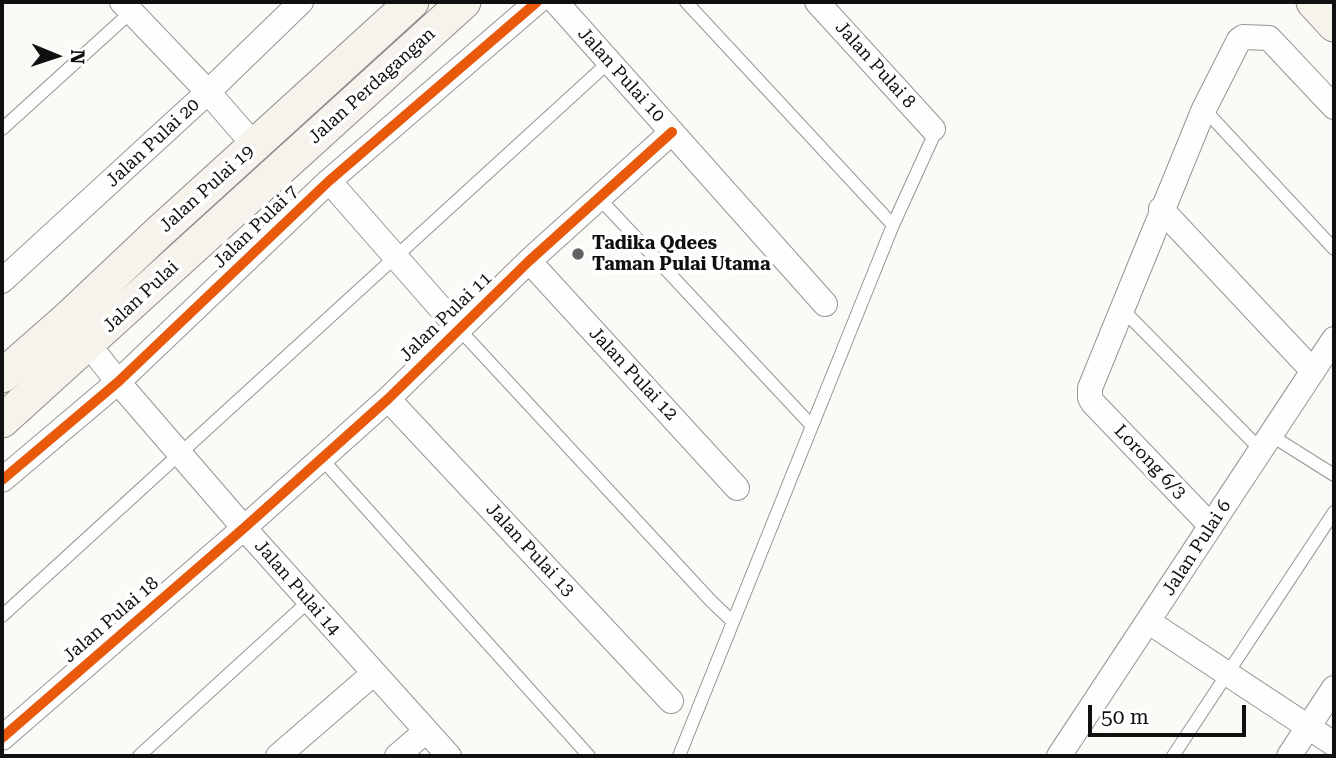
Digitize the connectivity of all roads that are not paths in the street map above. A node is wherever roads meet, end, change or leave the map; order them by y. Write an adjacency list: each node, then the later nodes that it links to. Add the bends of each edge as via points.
1 (302, 2): 12 (street, Jalan Pulai 20)
2 (412, 2): 18 (main road, Jalan Pulai 19)
3 (464, 2): 19 (main road, Jalan Perdagangan)
4 (537, 2): 20 (street, Jalan Pulai 7)
5 (556, 2): 11 (street, Jalan Pulai 10)
6 (685, 2): 23 (lane)
7 (817, 2): 16 (street, Jalan Pulai 8)
8 (1313, 2): 10 (main road)
9 (127, 7): 12 (street); 15 (lane)
10 (1334, 26)
11 (610, 62): 17 (street, Jalan Pulai 10); 25 (lane)
12 (208, 92): 18 (street); 27 (street, Jalan Pulai 20)
13 (1334, 107): 14 (street, via 1269,38 1256,36 1239,40)
14 (1204, 109): 22 (street); 24 (lane)
15 (2, 129)
16 (933, 129): 23 (lane)
17 (672, 132): 21 (street, Jalan Pulai 11); 28 (street, Jalan Pulai 10)
18 (255, 146): 30 (main road, Jalan Pulai 19)
19 (278, 170): 33 (main road, Jalan Pulai)
20 (329, 181): 25 (street); 36 (street, Jalan Pulai 7)
21 (599, 198): 26 (street, Jalan Pulai 11); 39 (lane)
22 (1161, 209): 29 (street); 34 (street)
23 (893, 225): 39 (lane)
24 (1334, 249)
25 (395, 256): 31 (street); 41 (lane)
26 (529, 261): 31 (street, Jalan Pulai 11); 45 (street, Jalan Pulai 12)
27 (2, 280)
28 (825, 304)
29 (1123, 310): 40 (lane); 47 (street, Lorong 6/3, via 1090,388 1090,398)
30 (67, 320): 33 (street, Jalan Pulai 14); 35 (main road, Jalan Pulai 19)
31 (458, 328): 37 (street, Jalan Pulai 11); 51 (lane)
32 (1334, 340): 34 (street, Jalan Pulai 6)
33 (89, 344): 36 (street, Jalan Pulai 14); 38 (main road, Jalan Pulai)
34 (1313, 371): 40 (street, Jalan Pulai 6)
35 (2, 376)
36 (118, 382): 41 (street, Jalan Pulai 14); 44 (street, Jalan Pulai 7)
37 (388, 399): 42 (street, Jalan Pulai 11); 56 (street, Jalan Pulai 13)
38 (2, 421)
39 (812, 426): 51 (lane)
40 (1267, 443): 43 (lane); 47 (street, Jalan Pulai 6)
41 (180, 452): 48 (street, Jalan Pulai 14); 50 (lane)
42 (321, 458): 48 (street, Jalan Pulai 11); 65 (lane)
43 (1334, 475)
44 (2, 480)
45 (737, 488)
46 (1334, 512): 53 (lane)
47 (1211, 526): 52 (street, Jalan Pulai 6)
48 (244, 528): 49 (street, Jalan Pulai 14); 59 (street, Jalan Pulai 18)
49 (309, 601): 54 (street, Jalan Pulai 14); 61 (lane)
50 (2, 616)
51 (733, 622): 66 (lane)
52 (1149, 622): 53 (street); 67 (street, Jalan Pulai 6)
53 (1230, 673): 57 (street); 68 (lane)
54 (373, 674): 58 (street, Jalan Pulai 14); 62 (street)
55 (1334, 688): 57 (street)
56 (671, 701)
57 (1308, 727): 60 (street); 69 (street)
58 (426, 731): 63 (street); 64 (street, Jalan Pulai 14)
59 (2, 738)
60 (1334, 744)
61 (139, 756)
62 (278, 756)
63 (397, 756)
64 (449, 756)
65 (589, 756)
66 (679, 756)
67 (1059, 756)
68 (1173, 756)
69 (1289, 756)

